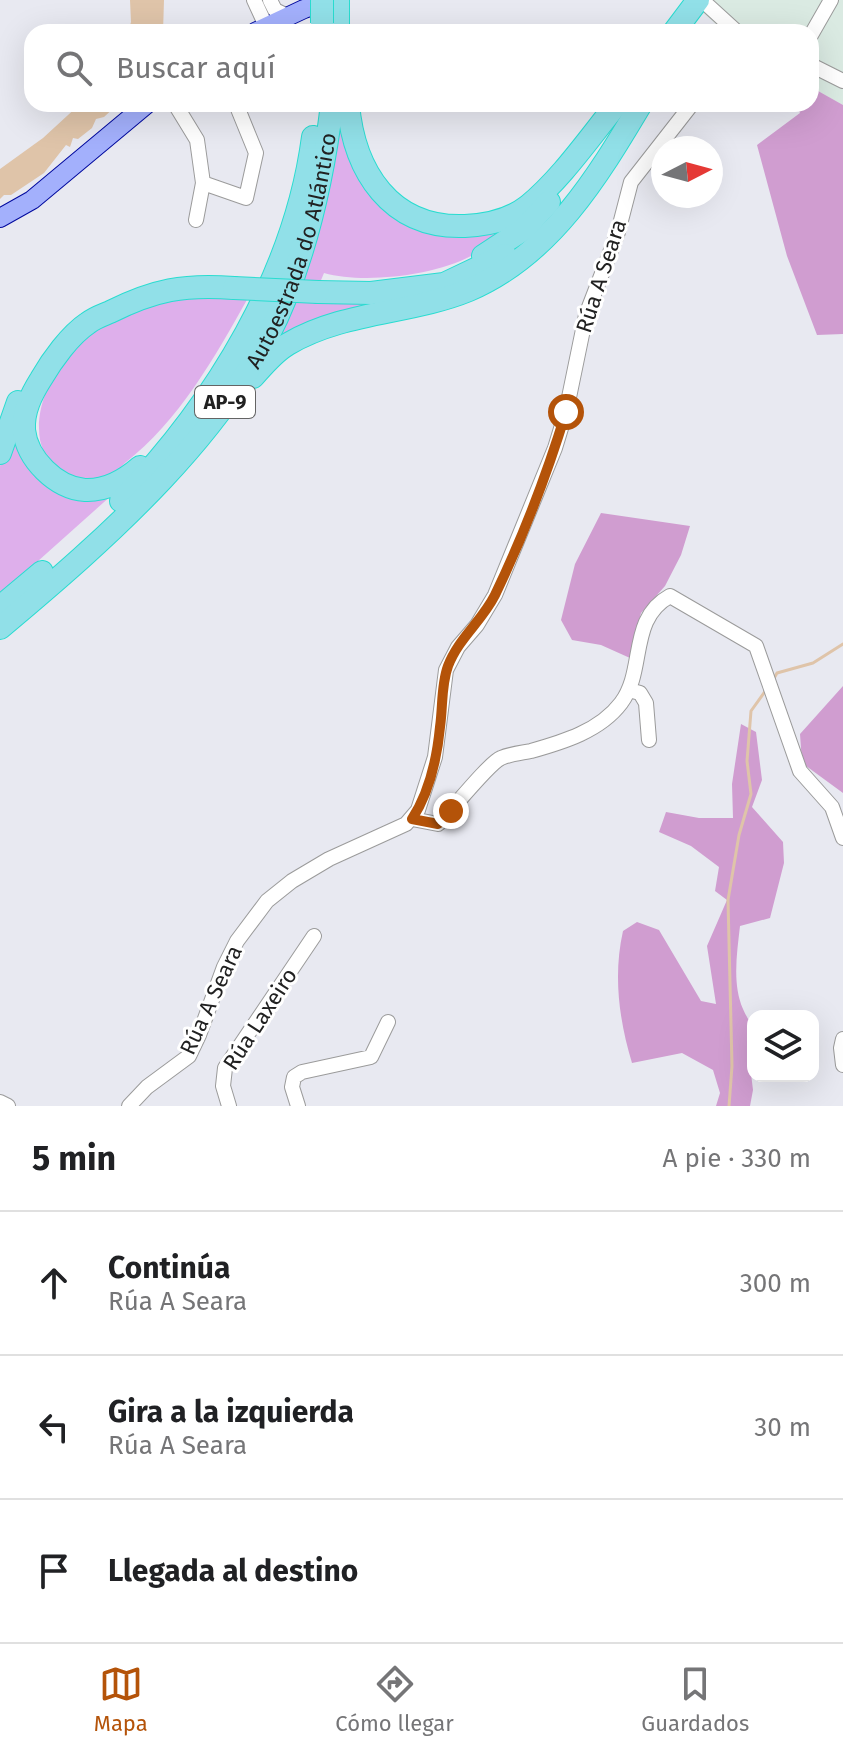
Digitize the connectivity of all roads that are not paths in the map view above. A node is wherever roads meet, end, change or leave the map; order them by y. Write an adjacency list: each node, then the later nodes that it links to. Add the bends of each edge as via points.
1 (254, 0): 2 (street); 9 (street)
2 (270, 0): 8 (street)
3 (322, 0): 11 (highway, bridge)
4 (330, 0): 8 (main road)
5 (338, 0): 12 (highway)
6 (831, 0): 16 (street)
7 (698, 2): 13 (highway); 14 (highway); 15 (street)
8 (287, 16): 10 (main road)
9 (260, 24)
10 (271, 24)
11 (331, 24)
12 (333, 24)
13 (680, 24)
14 (686, 24)
15 (727, 24)
16 (817, 24)
17 (819, 69): 18 (street)
18 (843, 81)
19 (137, 112): 31 (main road, via 21,208)
20 (180, 112): 30 (street, via 197,140)
21 (239, 112): 30 (street, via 256,153 246,198)
22 (316, 112): 37 (highway, Autoestrada do Atlántico / AP-9, via 310,157 280,261 236,348)
23 (331, 112): 35 (highway, Autoestrada do Atlántico / AP-9, via 318,191 284,302)
24 (349, 112): 25 (highway, via 362,166 388,200 417,220 455,226 498,221 528,206)
25 (611, 112)
26 (612, 112): 34 (highway, via 556,194 524,229 490,252 439,275)
27 (629, 112): 34 (highway, via 574,192 521,247 444,284 371,293)
28 (636, 112): 35 (highway, via 557,229 536,247 471,289 338,321 286,345)
29 (686, 112): 42 (street, Rúa A Seara, via 631,182 586,315 555,448 495,595 446,670 435,757)
30 (203, 183): 32 (street)
31 (0, 218)
32 (196, 220)
33 (236, 282): 34 (highway, bridge); 36 (highway, via 185,277 142,284 82,315 34,371); 37 (highway, via 146,294 87,323 50,363 28,399 28,449 45,471 70,486 99,489 124,481)
34 (320, 287)
35 (211, 422): 39 (highway, Autoestrada do Atlántico / AP-9, via 161,482)
36 (0, 453)
37 (162, 455): 38 (highway, Autoestrada do Atlántico / AP-9, via 118,504)
38 (0, 607)
39 (0, 628)
40 (629, 690): 41 (street, via 640,693 646,703); 42 (street, Rúa A Seara, via 607,719 574,737 499,758 438,824); 43 (street, via 645,621 658,602 670,596 756,646 800,771 832,807)
41 (649, 740)
42 (412, 819): 50 (street, Rúa A Seara, via 329,859 267,901 237,941 189,1056)
43 (843, 838)
44 (314, 936): 51 (street, Rúa Laxeiro, via 225,1068)
45 (388, 1022): 52 (street, via 371,1057 294,1077)
46 (843, 1039): 47 (street)
47 (843, 1065)
48 (0, 1102): 49 (street)
49 (8, 1106)
50 (129, 1106)
51 (229, 1106)
52 (298, 1106)

